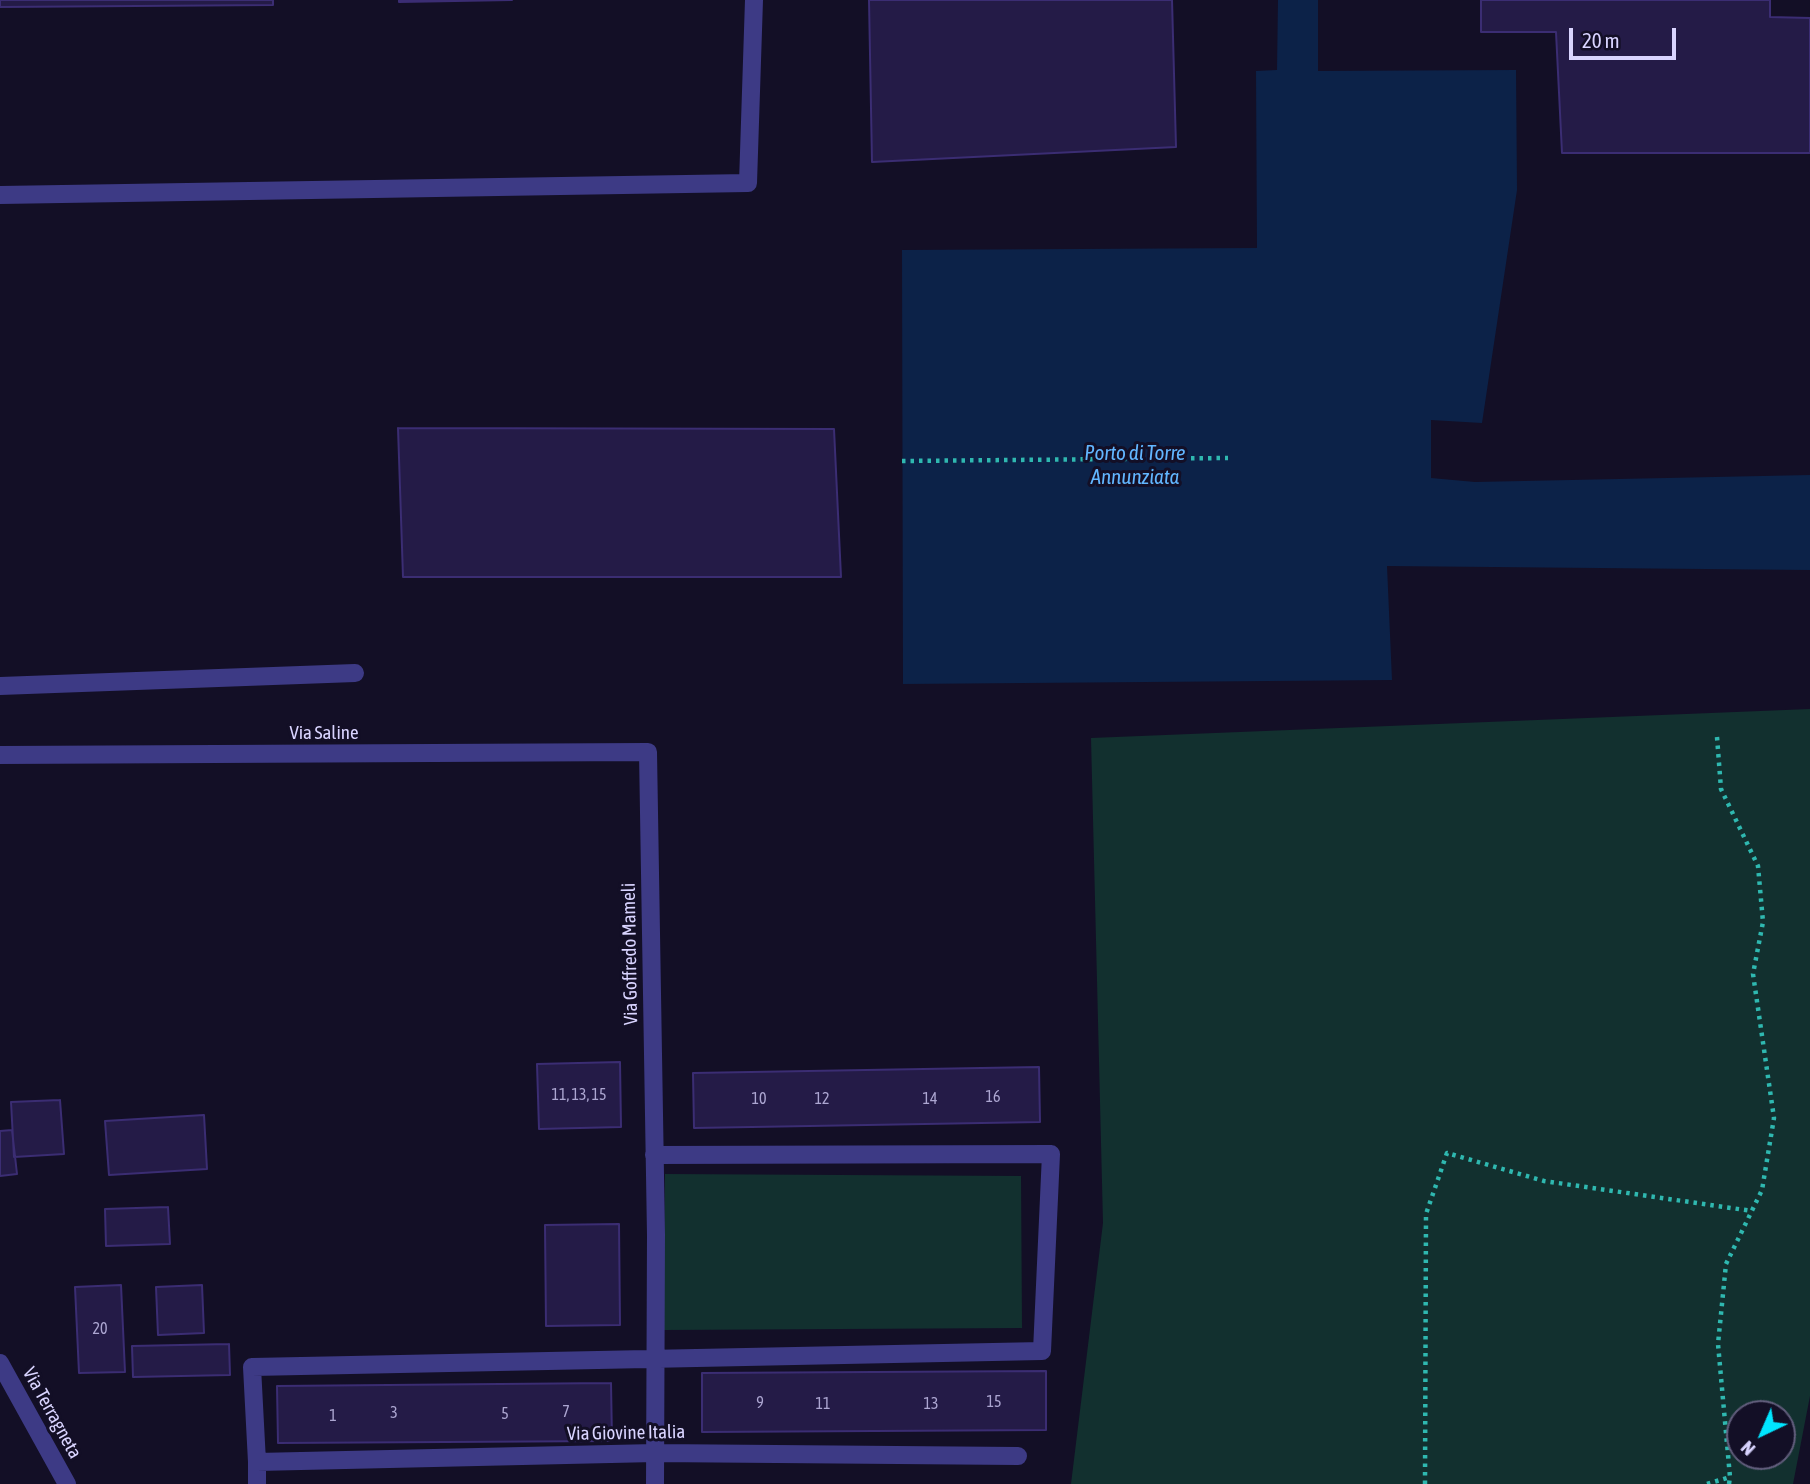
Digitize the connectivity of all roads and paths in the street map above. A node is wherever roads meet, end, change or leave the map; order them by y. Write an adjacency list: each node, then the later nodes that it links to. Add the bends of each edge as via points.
1 (754, 0): 2 (street, via 748,183)
2 (0, 195)
3 (1228, 458): 4 (path)
4 (902, 461)
5 (355, 673): 6 (street)
6 (0, 686)
7 (1717, 737): 11 (path, via 1721,789 1758,866 1763,922 1753,974 1774,1118 1762,1190)
8 (648, 752): 9 (street, Via Saline); 10 (street, Via Goffredo Mameli)
9 (0, 755)
10 (654, 1155): 12 (street, Via Goffredo Mameli); 12 (street, via 1051,1154 1042,1351)
11 (1752, 1211): 17 (path, via 1726,1264 1718,1344); 21 (path, via 1544,1181 1447,1153 1426,1214)
12 (656, 1359): 14 (street, Via Goffredo Mameli); 16 (street, via 252,1367)
13 (0, 1363): 18 (street, Via Terragneta)
14 (655, 1453): 15 (street, Via Giovine Italia); 16 (street, Via Giovine Italia); 20 (street, Via Goffredo Mameli)
15 (1018, 1457)
16 (257, 1462): 19 (street)
17 (1730, 1477): 22 (path); 23 (path)
18 (67, 1484)
19 (257, 1484)
20 (655, 1484)
21 (1424, 1484)
22 (1707, 1484)
23 (1729, 1484)

